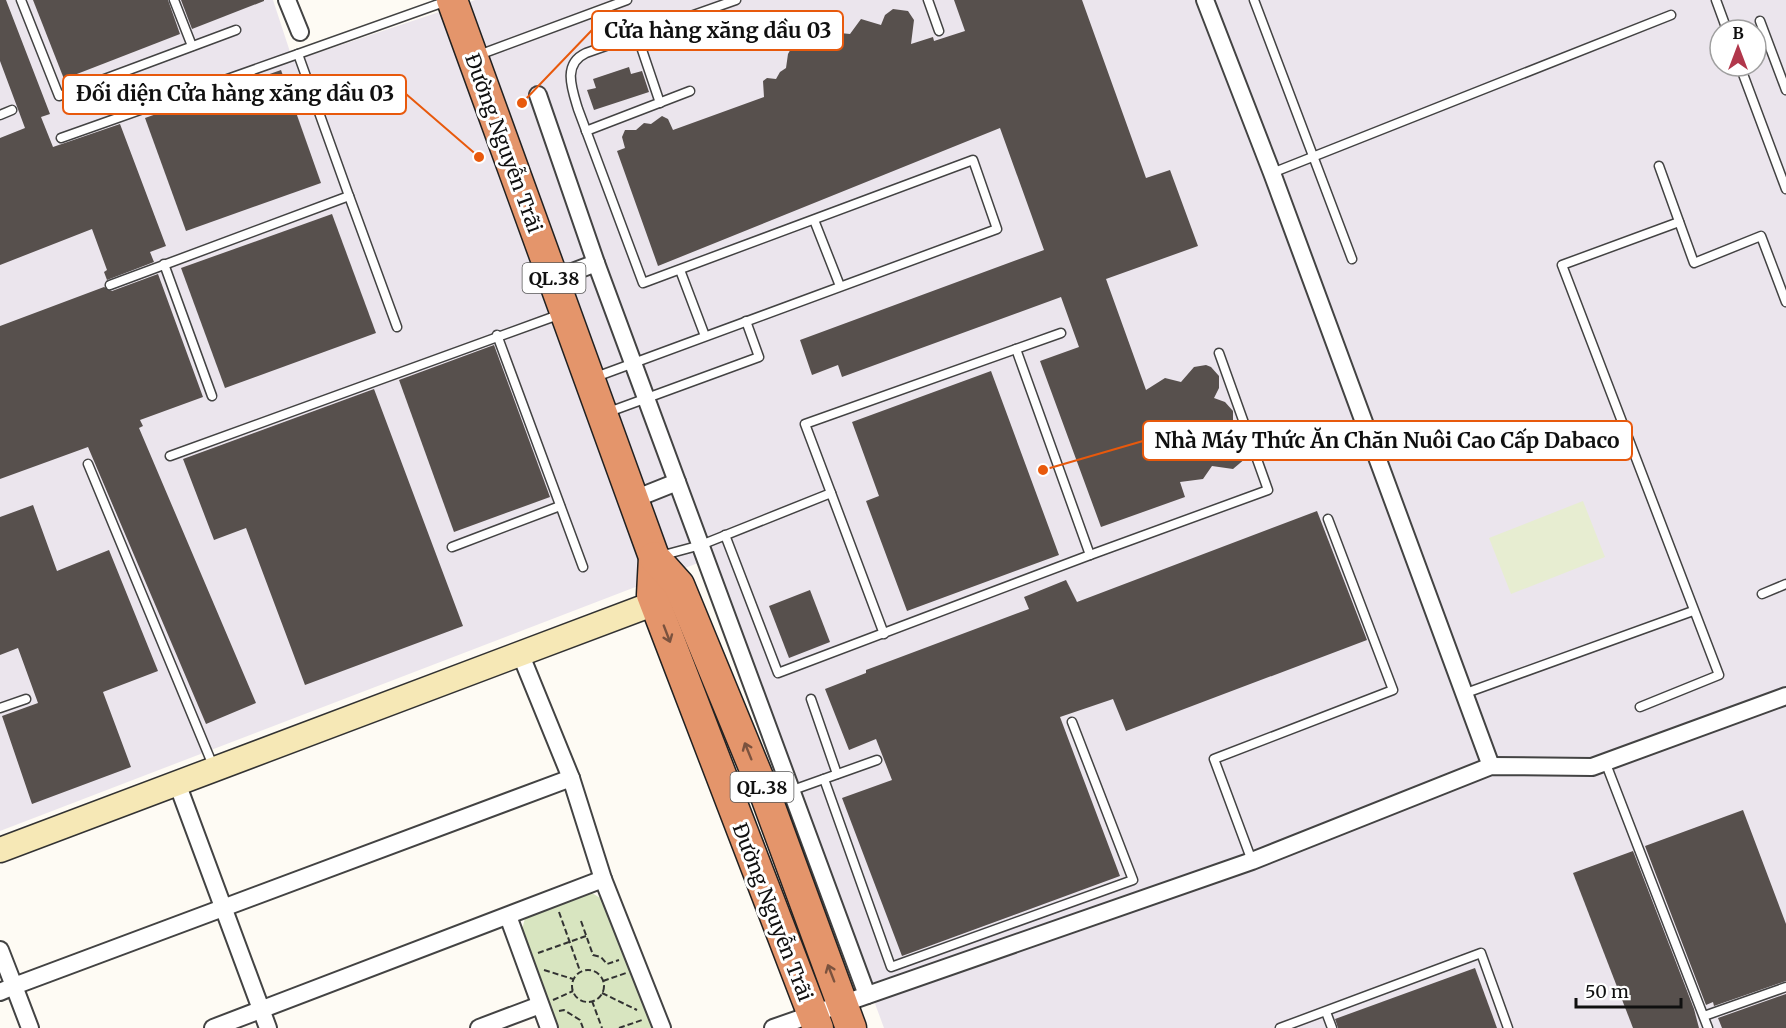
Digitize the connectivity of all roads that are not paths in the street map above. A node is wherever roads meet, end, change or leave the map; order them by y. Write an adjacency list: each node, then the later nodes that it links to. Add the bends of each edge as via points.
1 (21, 0): 18 (lane, via 59,96)
2 (174, 0): 18 (lane)
3 (287, 0): 15 (street)
4 (451, 0): 19 (lane); 20 (highway, Đường Nguyễn Trãi / QL.38)
5 (627, 0): 20 (lane)
6 (736, 0): 16 (lane)
7 (928, 0): 14 (lane)
8 (1205, 0): 32 (street)
9 (1254, 0): 30 (lane)
10 (1716, 0): 12 (lane)
11 (1671, 15): 30 (lane)
12 (1723, 18)
13 (236, 30): 18 (lane)
14 (939, 31)
15 (300, 32)
16 (637, 35): 25 (lane); 28 (lane, via 574,61 571,83)
17 (1768, 42): 22 (lane)
18 (192, 46)
19 (298, 54): 29 (lane); 34 (lane)
20 (473, 57): 41 (highway, Đường Nguyễn Trãi / QL.38)
21 (1744, 78): 33 (lane)
22 (1786, 90)
23 (690, 91): 25 (lane)
24 (538, 95): 38 (street)
25 (660, 103): 28 (lane)
26 (12, 110): 27 (lane)
27 (0, 115)
28 (586, 131): 40 (lane, via 643,283)
29 (61, 138)
30 (1314, 157): 32 (lane); 37 (lane)
31 (1659, 166): 36 (lane)
32 (1272, 173): 78 (street)
33 (1786, 189)
34 (349, 196): 39 (lane); 47 (lane)
35 (814, 220): 40 (lane); 43 (lane); 43 (lane, via 973,160 997,229)
36 (1679, 222): 44 (lane, via 1694,263 1761,236); 74 (lane, via 1562,266)
37 (1352, 259)
38 (596, 263): 41 (street); 53 (street)
39 (164, 264): 42 (lane); 55 (lane)
40 (680, 270): 50 (lane)
41 (554, 279): 45 (highway, Đường Nguyễn Trãi / QL.38)
42 (110, 285)
43 (840, 286): 46 (lane)
44 (1786, 302)
45 (565, 312): 49 (lane); 54 (highway, Đường Nguyễn Trãi / QL.38)
46 (746, 321): 50 (lane); 56 (lane, via 759,357)
47 (397, 327)
48 (1061, 333): 51 (lane)
49 (497, 335): 58 (lane); 63 (lane)
50 (705, 336): 53 (lane)
51 (1016, 349): 61 (lane, via 805,424); 68 (lane)
52 (1219, 353): 68 (lane, via 1268,490)
53 (633, 362): 54 (lane); 56 (street)
54 (588, 381): 57 (highway, Đường Nguyễn Trãi / QL.38)
55 (213, 396)
56 (647, 399): 57 (lane); 60 (street)
57 (600, 416): 62 (highway, Đường Nguyễn Trãi / QL.38)
58 (170, 456)
59 (88, 464): 88 (lane)
60 (678, 482): 62 (street); 66 (street)
61 (831, 493): 65 (lane); 75 (lane)
62 (633, 500): 69 (highway, Đường Nguyễn Trãi / QL.38)
63 (560, 506): 67 (lane); 70 (lane)
64 (1328, 519): 95 (lane, via 1393,690 1214,759)
65 (725, 535): 66 (lane); 75 (lane, via 777,673)
66 (701, 545): 69 (lane); 77 (street)
67 (452, 547)
68 (1090, 555): 75 (lane)
69 (654, 557): 73 (highway, Đường Nguyễn Trãi / QL.38); 77 (highway, Đường Nguyễn Trãi / QL.38, via 679,585)
70 (583, 567)
71 (1786, 584): 72 (lane)
72 (1762, 594)
73 (655, 603): 76 (street); 107 (highway, Đường Nguyễn Trãi / QL.38, one-way to 107)
74 (1693, 611): 78 (lane); 82 (lane, via 1719,675)
75 (884, 634)
76 (520, 653): 88 (street); 90 (street)
77 (739, 691): 93 (highway, Đường Nguyễn Trãi / QL.38)
78 (1466, 693): 87 (street)
79 (1786, 696): 86 (street)
80 (26, 699): 83 (lane)
81 (811, 699): 89 (lane)
82 (1640, 707)
83 (0, 708)
84 (1072, 722): 91 (lane, via 1133,880 891,967)
85 (877, 760): 89 (lane)
86 (1606, 764): 87 (street, via 1584,768); 106 (lane)
87 (1491, 766): 95 (street)
88 (214, 769): 92 (street)
89 (837, 774): 91 (lane)
90 (571, 778): 96 (street); 97 (street)
91 (824, 779): 93 (lane)
92 (177, 783): 94 (street); 97 (street)
93 (780, 795): 102 (highway, Đường Nguyễn Trãi / QL.38)
94 (0, 850)
95 (1252, 861): 102 (street)
96 (603, 879): 98 (street); 112 (street)
97 (223, 908): 101 (street); 103 (street)
98 (508, 916): 103 (street); 104 (street)
99 (0, 950): 101 (street)
100 (1786, 987): 106 (lane)
101 (7, 989): 108 (street)
102 (854, 1009): 107 (street)
103 (261, 1010): 109 (street); 110 (street)
104 (547, 1012): 111 (street)
105 (1326, 1012): 114 (lane); 115 (lane); 116 (lane, via 1481,953)
106 (1704, 1016): 117 (lane)
107 (815, 1021): 113 (street)
108 (30, 1028)
109 (213, 1028)
110 (268, 1028)
111 (479, 1028)
112 (662, 1028)
113 (773, 1028)
114 (1280, 1028)
115 (1332, 1028)
116 (1508, 1028)
117 (1708, 1028)

